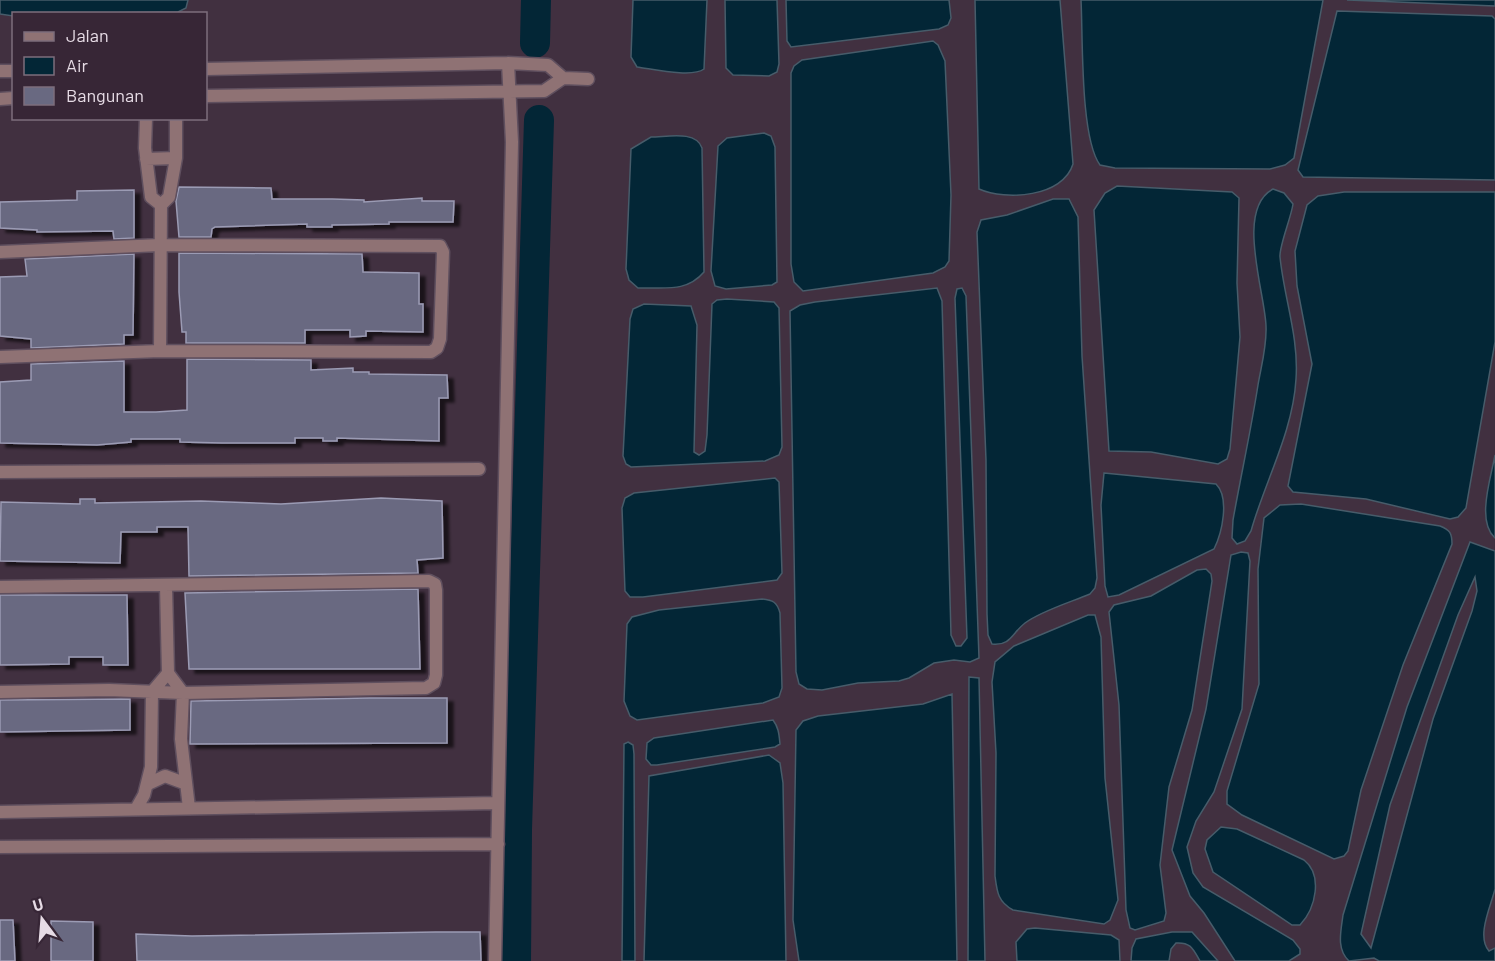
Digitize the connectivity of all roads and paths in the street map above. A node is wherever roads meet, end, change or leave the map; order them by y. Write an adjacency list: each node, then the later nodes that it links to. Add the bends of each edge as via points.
1 (508, 63): 2 (street); 3 (street, via 548,65); 5 (street)
2 (207, 69)
3 (563, 78): 4 (street); 5 (street, via 544,91)
4 (588, 79)
5 (510, 92): 6 (street); 26 (street, via 512,153)
6 (207, 96)
7 (146, 120): 10 (street)
8 (176, 120): 9 (street)
9 (176, 158): 10 (street); 11 (street, via 170,198)
10 (146, 159): 11 (street, via 150,197)
11 (161, 205): 12 (street)
12 (160, 245): 13 (street); 14 (street); 14 (street, via 440,246 443,252 440,339 438,348 431,352)
13 (0, 252)
14 (160, 351): 15 (street)
15 (0, 357)
16 (479, 469): 17 (street)
17 (0, 472)
18 (166, 586): 19 (street); 20 (street); 23 (street, via 429,581 436,590 436,675 434,683 426,688)
19 (0, 587)
20 (168, 673): 22 (street); 23 (street)
21 (0, 692): 22 (street)
22 (152, 692): 23 (street); 25 (street)
23 (183, 693): 24 (street)
24 (184, 783): 25 (street, via 165,776); 27 (street)
25 (148, 784): 28 (street)
26 (498, 803): 27 (street); 30 (street)
27 (189, 808): 28 (street)
28 (136, 809): 29 (street)
29 (0, 812)
30 (498, 844): 31 (street); 32 (street)
31 (0, 847)
32 (495, 961)

